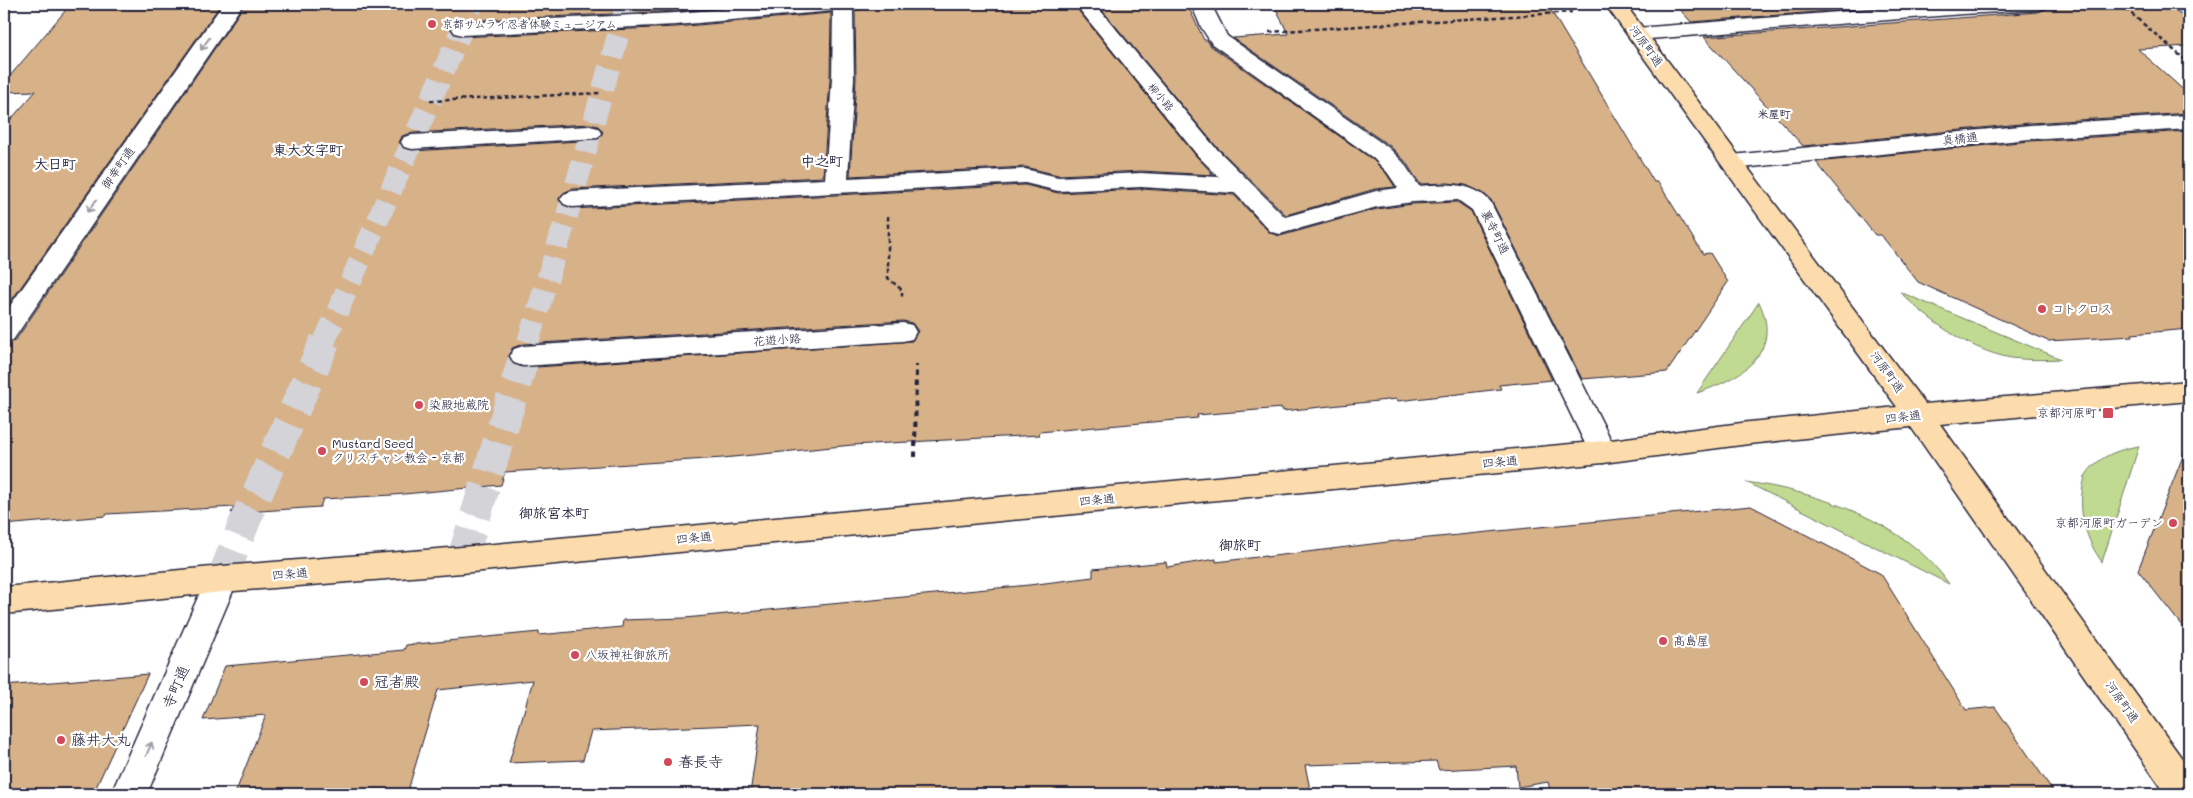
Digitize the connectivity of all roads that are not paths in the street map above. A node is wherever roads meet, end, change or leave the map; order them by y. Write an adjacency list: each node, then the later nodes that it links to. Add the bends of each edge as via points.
1 (233, 4): 20 (street, 御幸町通, one-way to 20)
2 (847, 4): 9 (street, via 676,19); 15 (street)
3 (1085, 4): 16 (street, 柳小路, via 1206,151)
4 (1201, 4): 17 (street, via 1216,35 1226,46 1381,153 1395,166)
5 (1615, 4): 10 (main road, 河原町通)
6 (2038, 4): 7 (street)
7 (1961, 6): 8 (street)
8 (1864, 9): 10 (street)
9 (462, 29)
10 (1637, 34): 14 (main road, 河原町通)
11 (2189, 122): 14 (street, 真橋通, via 2030,132)
12 (590, 133): 13 (street)
13 (412, 142)
14 (1732, 162): 23 (main road, 河原町通)
15 (836, 186): 16 (street, via 1025,176 1058,184 1141,180); 18 (street)
16 (1242, 186): 17 (street, 柳小路, via 1280,226 1376,199)
17 (1413, 194): 24 (street, 裏寺町通, via 1456,191 1476,197)
18 (572, 200)
19 (902, 332): 21 (street, 花遊小路)
20 (4, 333)
21 (523, 356)
22 (2189, 391): 23 (main road, 四条通)
23 (1918, 415): 24 (main road, 四条通); 28 (main road, 河原町通)
24 (1603, 452): 25 (main road, 四条通, via 462,560)
25 (222, 579): 26 (main road, 四条通); 27 (street, 寺町通, one-way to 25)
26 (4, 601)
27 (129, 794)
28 (2187, 794)

